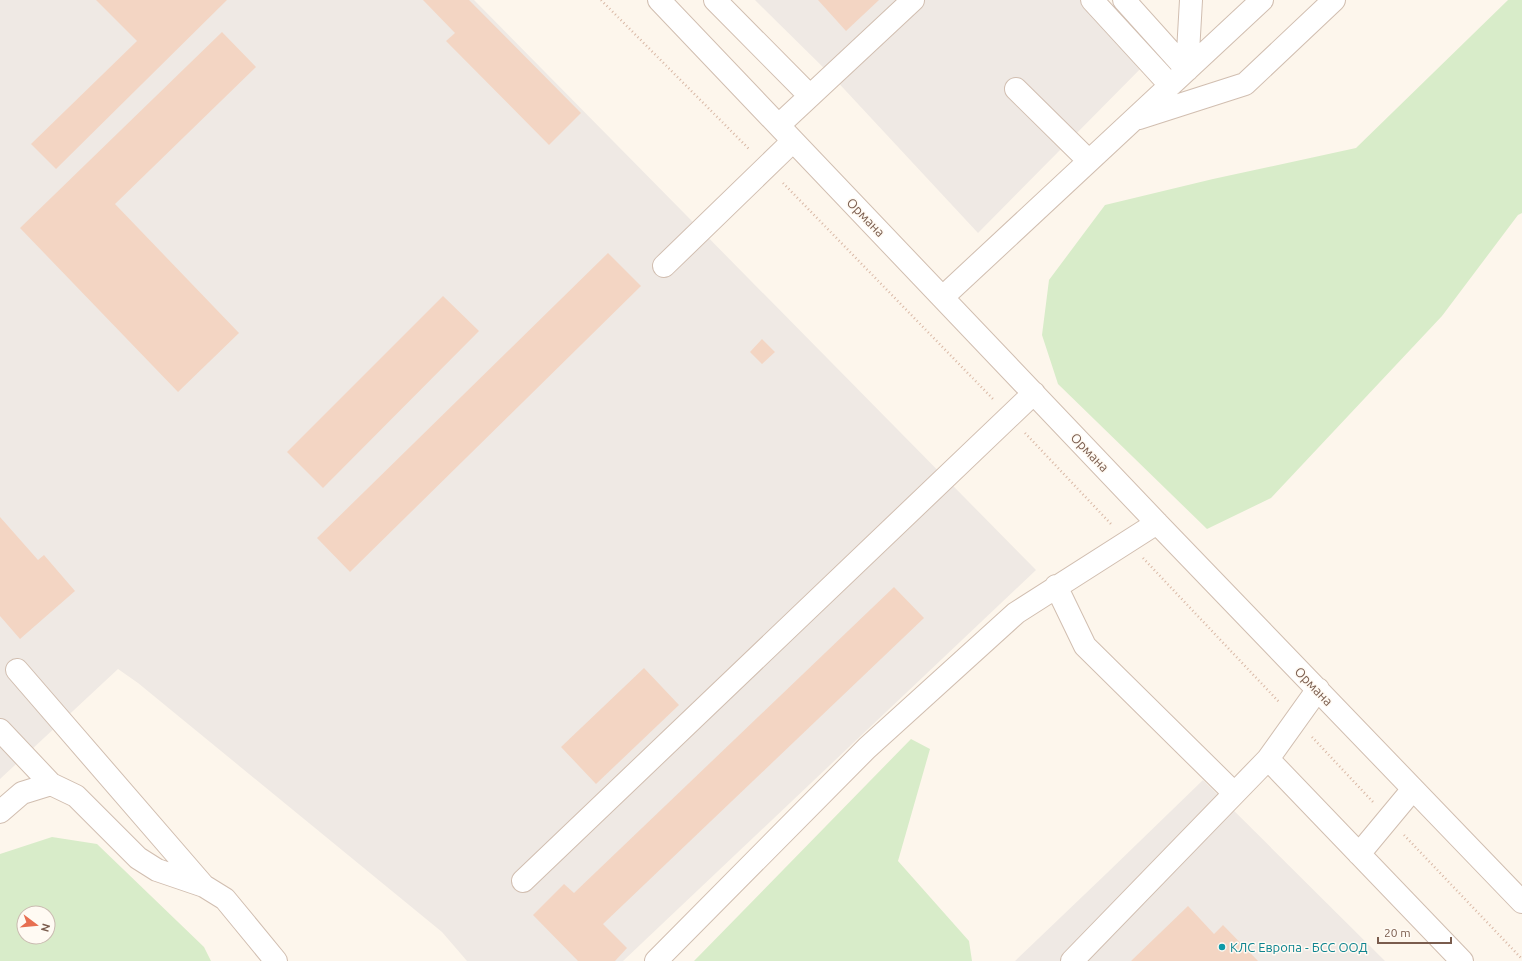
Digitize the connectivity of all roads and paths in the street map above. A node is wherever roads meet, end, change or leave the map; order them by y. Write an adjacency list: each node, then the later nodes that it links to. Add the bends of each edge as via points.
1 (601, 0): 17 (path)
2 (659, 0): 15 (street, Ормана)
3 (715, 0): 13 (street)
4 (913, 0): 13 (street)
5 (1092, 0): 11 (street)
6 (1124, 0): 10 (street)
7 (1191, 0): 10 (street)
8 (1262, 0): 10 (street)
9 (1334, 0): 14 (street, via 1245,84)
10 (1187, 70): 11 (street)
11 (1170, 86): 14 (street)
12 (1016, 89): 16 (street)
13 (810, 96): 15 (street)
14 (1134, 120): 16 (street)
15 (786, 133): 17 (street); 19 (street, Ормана)
16 (1089, 161): 19 (street)
17 (767, 166): 18 (street); 21 (path)
18 (664, 266)
19 (943, 297): 20 (street, Ормана)
20 (1034, 393): 21 (street); 22 (street, Ормана)
21 (1010, 417): 23 (path); 36 (street)
22 (1157, 522): 23 (street); 26 (street, Ормана)
23 (1127, 542): 24 (street); 27 (path)
24 (1056, 586): 32 (street, via 1085,646); 42 (street, via 1016,613 866,748)
25 (17, 670): 37 (street)
26 (1318, 689): 27 (street); 31 (street, Ормана)
27 (1296, 720): 29 (street); 34 (path)
28 (0, 730): 30 (street)
29 (1268, 759): 32 (street); 35 (street)
30 (51, 784): 33 (street, via 22,792); 37 (street, via 76,796 138,858 157,870)
31 (1413, 789): 34 (street); 38 (street, Ормана)
32 (1234, 793): 39 (street)
33 (0, 812)
34 (1389, 819): 35 (street); 40 (path)
35 (1359, 854): 43 (street)
36 (523, 880)
37 (204, 886): 41 (street, via 225,899)
38 (1522, 902)
39 (1081, 958)
40 (1522, 959)
41 (276, 961)
42 (656, 961)
43 (1462, 961)

